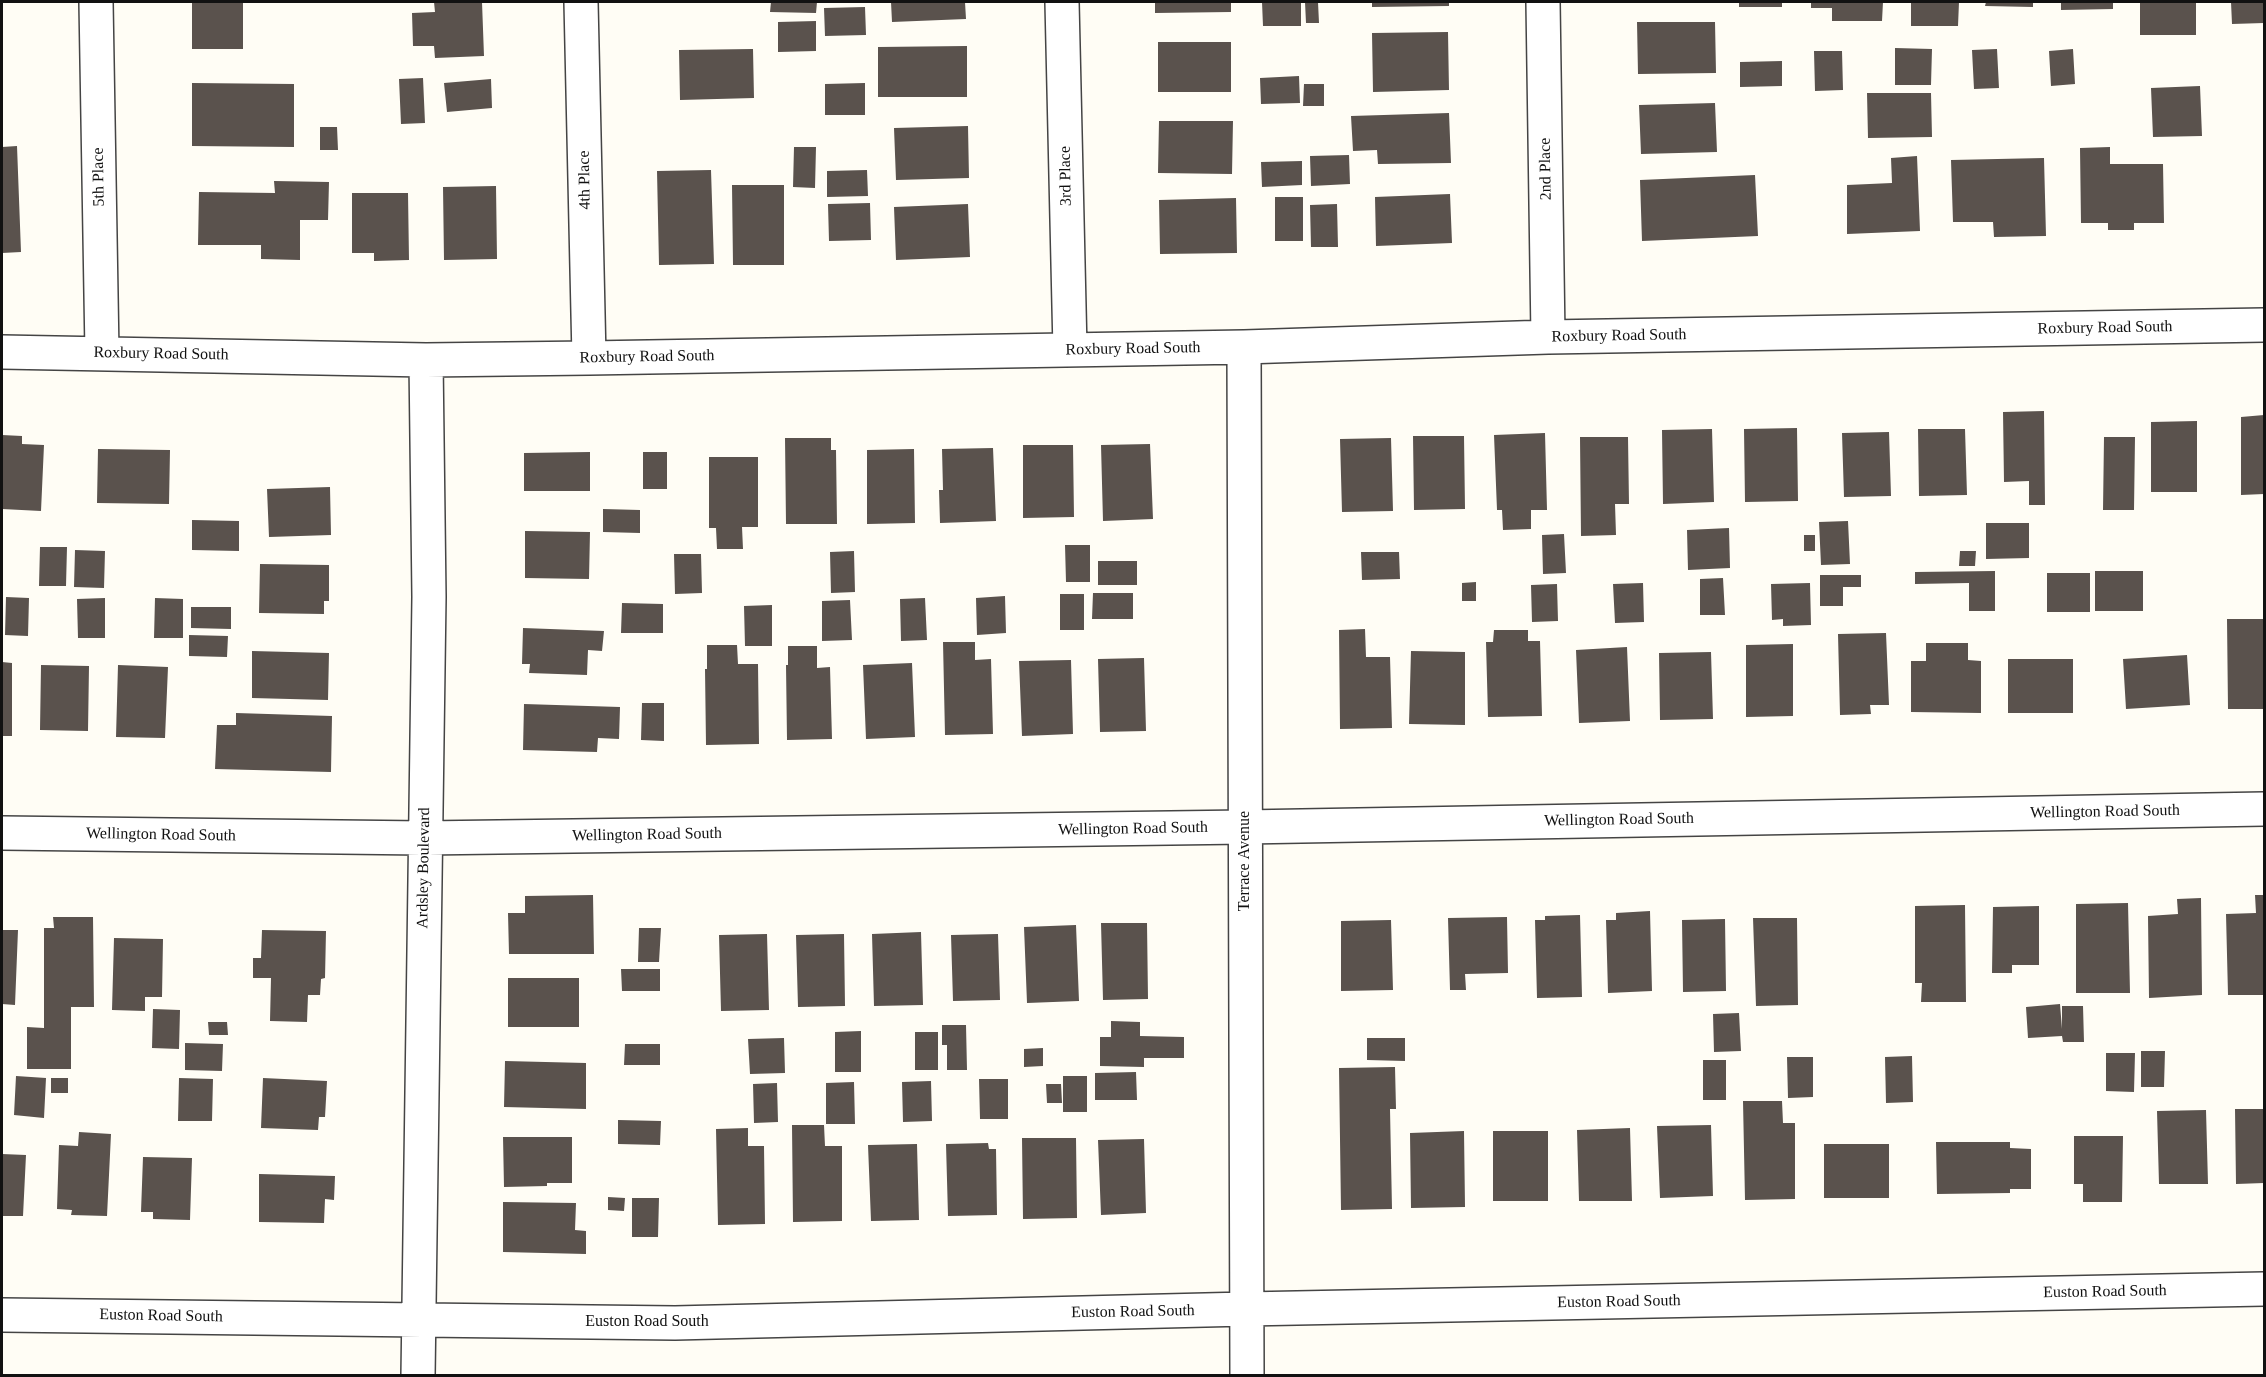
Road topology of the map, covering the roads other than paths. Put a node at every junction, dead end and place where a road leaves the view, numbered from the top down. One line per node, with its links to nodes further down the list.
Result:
1 (96, 2): 10 (street, 5th Place)
2 (580, 2): 11 (street, 4th Place)
3 (1062, 2): 8 (street, 3rd Place)
4 (1543, 2): 6 (street, 2nd Place)
5 (2265, 325): 6 (street, Roxbury Road South)
6 (1548, 337): 7 (street, Roxbury Road South)
7 (1244, 347): 8 (street, Roxbury Road South); 14 (street, Terrace Avenue)
8 (1070, 350): 11 (street, Roxbury Road South)
9 (2, 352): 10 (street, Roxbury Road South)
10 (102, 353): 12 (street, Roxbury Road South)
11 (589, 358): 12 (street, Roxbury Road South)
12 (426, 360): 16 (street, Ardsley Boulevard)
13 (2265, 809): 14 (street, Wellington Road South)
14 (1245, 827): 16 (street, Wellington Road South); 18 (street, Terrace Avenue)
15 (2, 833): 16 (street, Wellington Road South)
16 (424, 838): 20 (street, Ardsley Boulevard)
17 (2265, 1289): 18 (street, Euston Road South)
18 (1246, 1309): 20 (street, Euston Road South); 22 (street, Terrace Avenue)
19 (2, 1315): 20 (street, Euston Road South)
20 (419, 1319): 21 (street, Ardsley Boulevard)
21 (418, 1376)
22 (1247, 1376)

